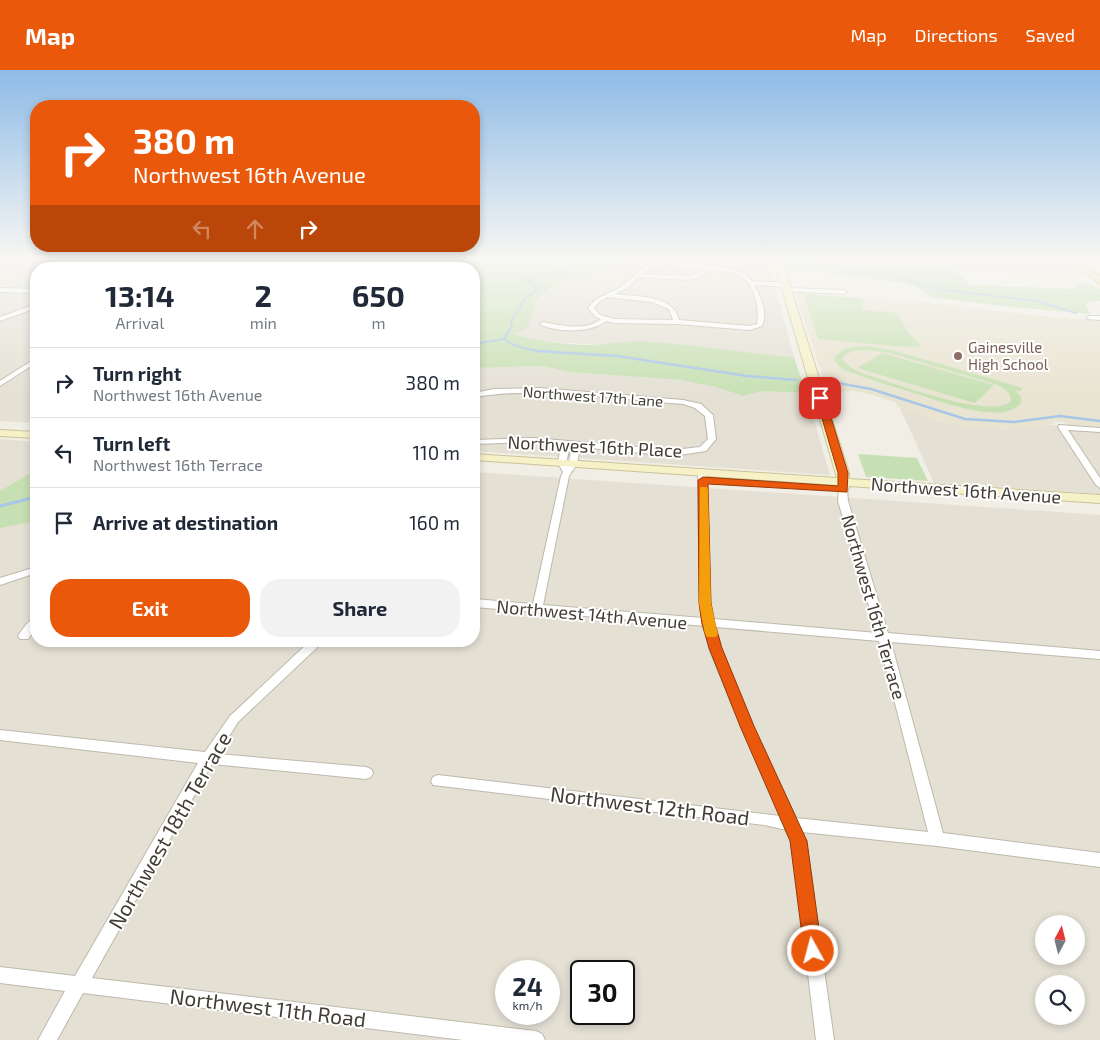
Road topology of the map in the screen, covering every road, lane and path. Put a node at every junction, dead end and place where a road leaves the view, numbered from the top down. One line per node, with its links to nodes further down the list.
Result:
1 (592, 306): 9 (street)
2 (667, 306): 10 (street)
3 (759, 306): 10 (street)
4 (792, 306): 29 (main road, Northwest 16th Terrace)
5 (30, 308): 8 (street)
6 (1089, 318): 7 (street)
7 (1100, 318)
8 (0, 319)
9 (604, 319): 10 (street); 11 (street)
10 (676, 322)
11 (543, 324)
12 (30, 364): 13 (street)
13 (0, 384)
14 (480, 394): 20 (street, Northwest 17th Lane)
15 (0, 426): 16 (main road)
16 (30, 428)
17 (1100, 430): 28 (street)
18 (0, 433): 19 (main road)
19 (30, 435)
20 (712, 439): 23 (street, Northwest 16th Place)
21 (480, 442): 22 (street, Northwest 16th Place)
22 (566, 442): 23 (street, Northwest 16th Place); 26 (street)
23 (577, 443): 26 (street)
24 (480, 458): 26 (main road, Northwest 16th Avenue)
25 (480, 465): 26 (main road, Northwest 16th Avenue)
26 (567, 466): 27 (main road, Northwest 16th Avenue); 36 (street)
27 (702, 476): 29 (main road, Northwest 16th Avenue); 37 (street)
28 (1100, 485)
29 (843, 486): 30 (main road, Northwest 16th Avenue); 40 (street, Northwest 16th Terrace)
30 (1010, 497): 31 (main road, Northwest 16th Avenue); 32 (main road, Northwest 16th Avenue)
31 (1100, 499)
32 (1100, 507)
33 (30, 572): 34 (street)
34 (0, 582)
35 (480, 604): 36 (street, Northwest 14th Avenue)
36 (537, 609): 37 (street, Northwest 14th Avenue)
37 (709, 624): 40 (street, Northwest 14th Avenue); 47 (street)
38 (30, 629): 39 (street)
39 (24, 636)
40 (884, 636): 42 (street, Northwest 14th Avenue); 48 (street, Northwest 16th Terrace)
41 (311, 647): 44 (street, Northwest 18th Terrace)
42 (1100, 655)
43 (0, 735): 44 (street)
44 (208, 758): 45 (street); 51 (street, Northwest 18th Terrace)
45 (366, 773)
46 (438, 781): 47 (street, Northwest 12th Road)
47 (790, 824): 48 (street, Northwest 12th Road); 54 (street)
48 (937, 838): 49 (street, Northwest 12th Road)
49 (1100, 860)
50 (0, 975): 51 (street, Northwest 11th Road)
51 (79, 985): 52 (street, Northwest 18th Terrace); 53 (street, Northwest 11th Road)
52 (47, 1040)
53 (536, 1040)
54 (825, 1040)

